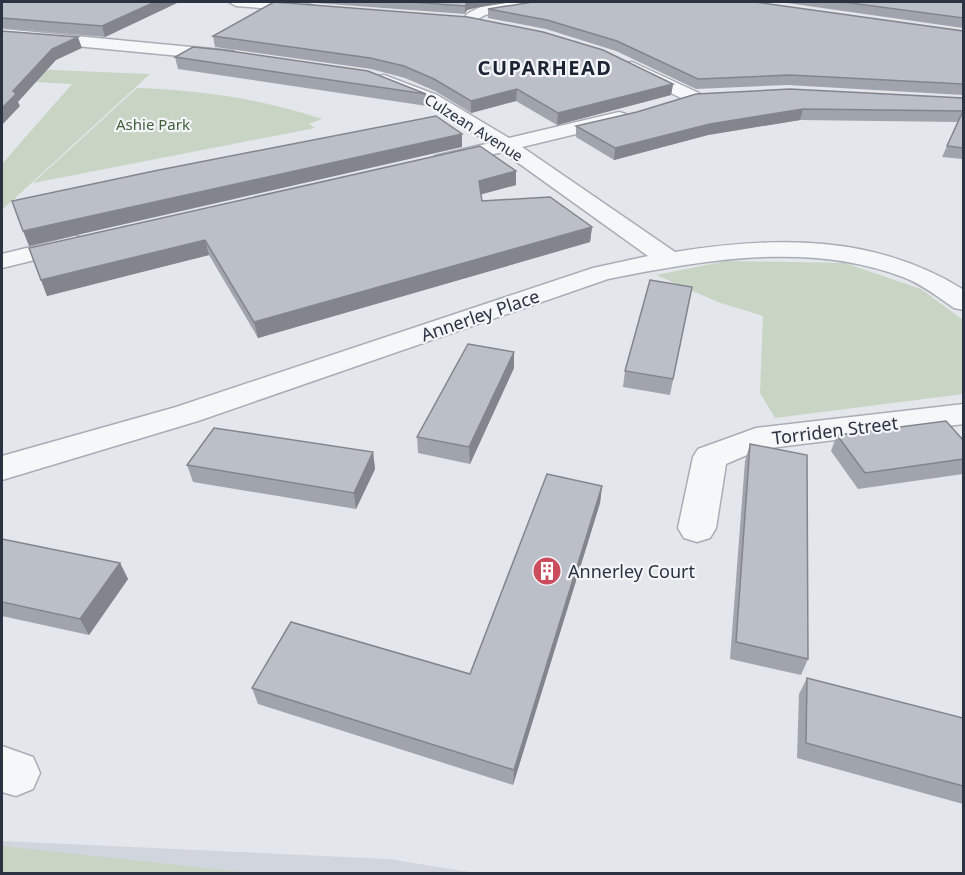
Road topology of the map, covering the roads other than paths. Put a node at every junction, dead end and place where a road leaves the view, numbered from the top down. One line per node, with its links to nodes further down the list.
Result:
1 (236, 2): 3 (street)
2 (543, 2): 4 (street)
3 (325, 10)
4 (495, 25)
5 (2, 34): 6 (street)
6 (247, 57)
7 (619, 61): 10 (street)
8 (366, 75): 13 (street, Culzean Avenue)
9 (716, 95): 10 (street)
10 (693, 97): 11 (street)
11 (660, 106)
12 (639, 113): 13 (street)
13 (507, 145): 14 (street); 16 (street, Culzean Avenue)
14 (427, 164)
15 (98, 238): 17 (street)
16 (669, 260): 18 (street, Annerley Place); 20 (street, Annerley Place)
17 (2, 261)
18 (963, 302)
19 (963, 414): 21 (street, Torriden Street)
20 (2, 468)
21 (697, 528)

